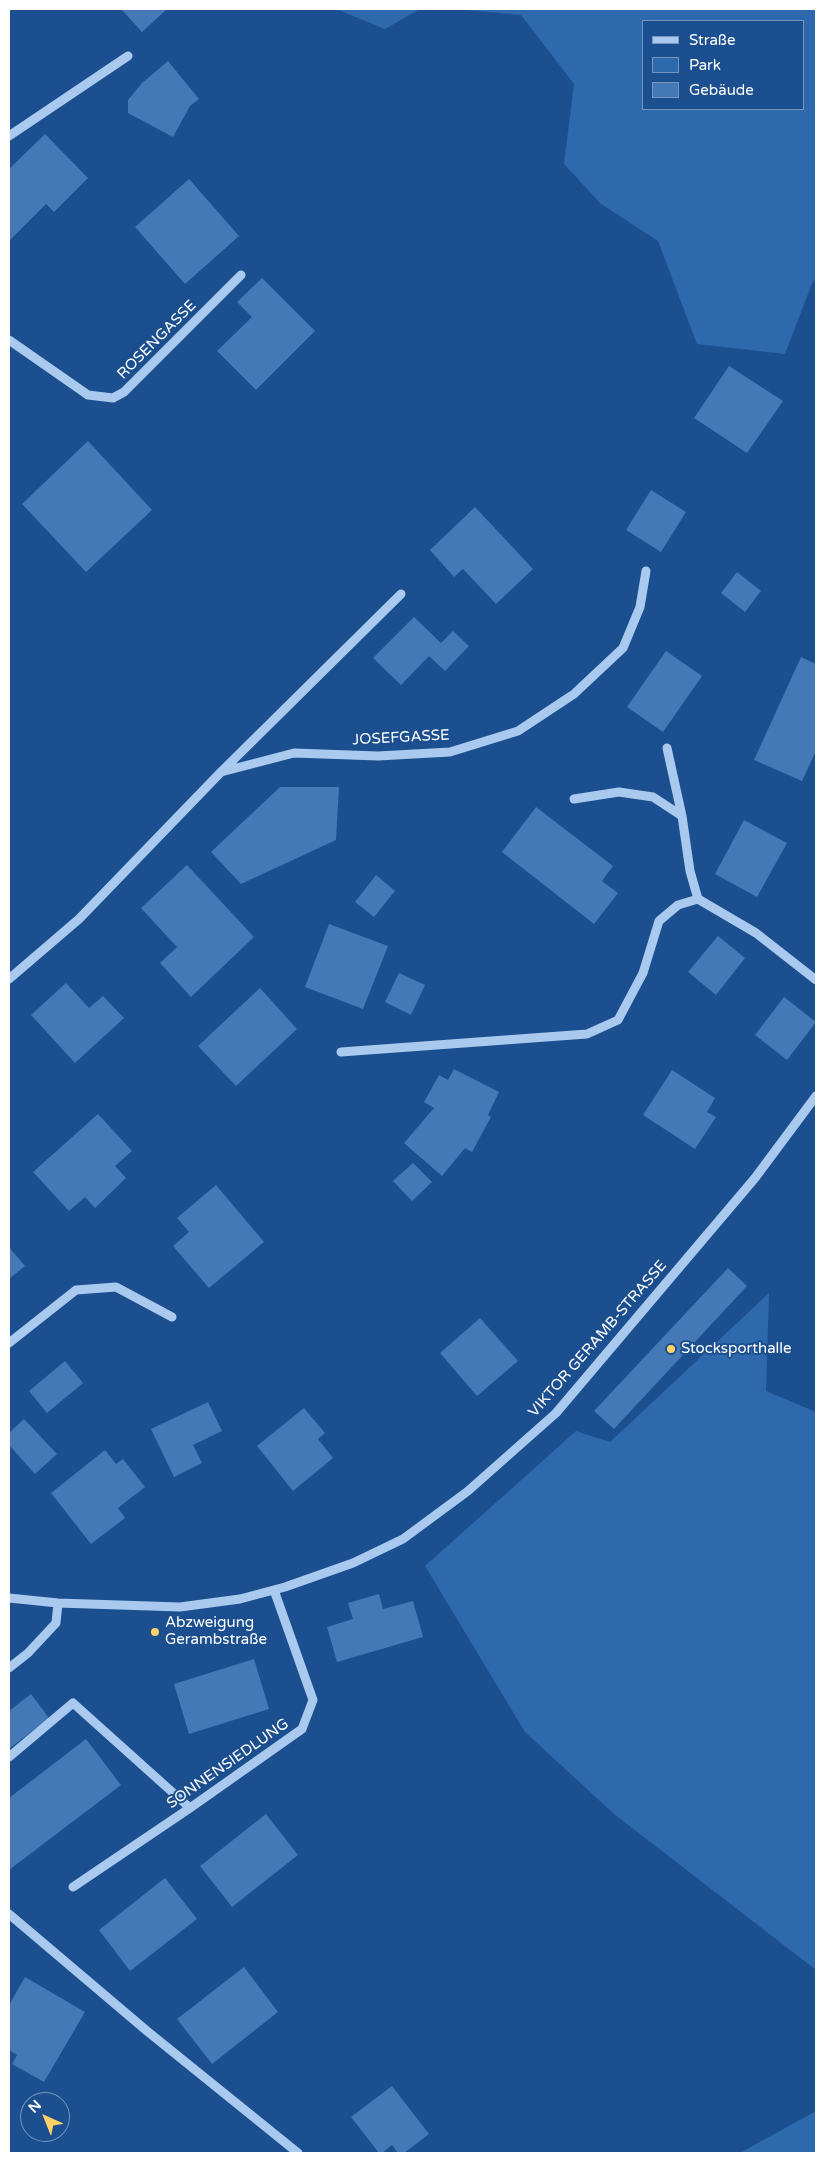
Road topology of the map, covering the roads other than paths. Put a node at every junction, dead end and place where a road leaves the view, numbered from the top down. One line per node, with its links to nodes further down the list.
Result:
1 (128, 56): 2 (street)
2 (9, 136)
3 (241, 275): 4 (street, ROSENGASSE)
4 (9, 340)
5 (646, 571): 8 (street, JOSEFGASSE)
6 (401, 594): 8 (street)
7 (667, 748): 10 (street)
8 (221, 772): 12 (street)
9 (574, 799): 10 (street)
10 (682, 816): 11 (street)
11 (698, 900): 13 (street); 14 (street)
12 (9, 979)
13 (816, 980)
14 (341, 1052)
15 (816, 1096): 18 (street, VIKTOR GERAMB-STRASSE)
16 (172, 1317): 17 (street)
17 (9, 1343)
18 (274, 1590): 20 (street, VIKTOR GERAMB-STRASSE); 23 (street, SONNENSIEDLUNG)
19 (9, 1598): 20 (street, VIKTOR GERAMB-STRASSE)
20 (58, 1603): 21 (street)
21 (9, 1668)
22 (9, 1757): 23 (street)
23 (190, 1808): 24 (street, SONNENSIEDLUNG)
24 (72, 1887)
25 (9, 1914): 26 (street)
26 (298, 2153)

